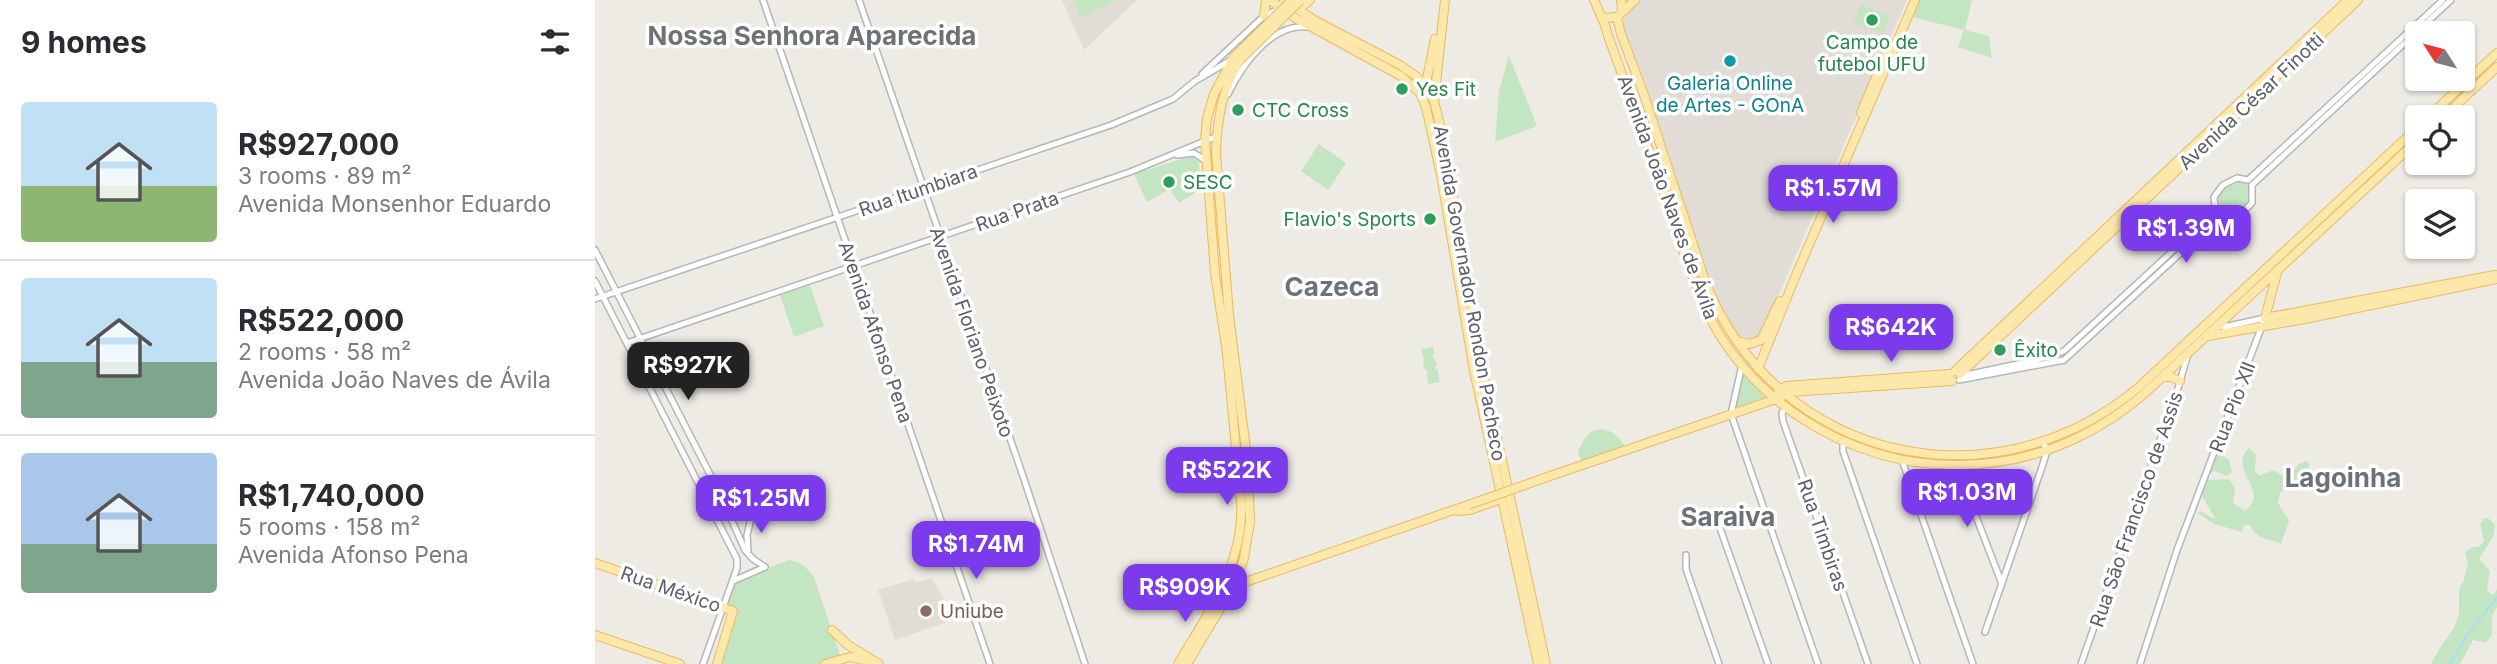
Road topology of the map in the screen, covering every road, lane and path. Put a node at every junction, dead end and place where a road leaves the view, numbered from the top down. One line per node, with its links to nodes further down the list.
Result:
1 (763, 0): 44 (street, Avenida Afonso Pena)
2 (859, 0): 38 (street, Avenida Floriano Peixoto)
3 (1444, 0): 26 (main road); 27 (main road)
4 (1594, 0): 18 (main road, Avenida João Naves de Ávila)
5 (1621, 0): 17 (main road, Avenida João Naves de Ávila)
6 (1635, 0): 17 (main road)
7 (1910, 0): 55 (main road)
8 (1916, 0): 55 (main road)
9 (2349, 0): 67 (main road, Avenida César Finotti)
10 (2358, 0): 67 (main road, Avenida César Finotti)
11 (2443, 0): 37 (street)
12 (2451, 0): 37 (street)
13 (1270, 1): 15 (main road, Avenida Governador Rondon Pacheco); 16 (main road); 19 (main road)
14 (1306, 1): 16 (main road); 20 (main road); 23 (main road, bridge)
15 (1283, 4): 16 (main road, Avenida Governador Rondon Pacheco); 19 (street); 20 (main road, Avenida Governador Rondon Pacheco)
16 (1295, 6): 20 (main road, Avenida Governador Rondon Pacheco); 23 (main road, bridge)
17 (1620, 14): 18 (main road); 43 (main road, Avenida João Naves de Ávila)
18 (1602, 18): 42 (main road, Avenida João Naves de Ávila)
19 (1260, 20): 21 (street); 25 (street)
20 (1312, 23): 21 (street); 26 (main road, Avenida Governador Rondon Pacheco)
21 (1267, 42): 30 (street)
22 (2497, 53): 28 (main road)
23 (1235, 59): 25 (street, Rua Itumbiara); 30 (main road); 33 (main road)
24 (2497, 67): 29 (main road)
25 (1195, 81): 38 (street, Rua Itumbiara)
26 (1422, 89): 27 (main road, Avenida Governador Rondon Pacheco); 78 (main road, Avenida Governador Rondon Pacheco)
27 (1434, 101): 106 (main road, Avenida Governador Rondon Pacheco)
28 (2441, 105)
29 (2456, 105)
30 (1221, 109): 31 (main road)
31 (1217, 136): 33 (street, Rua Prata); 39 (main road)
32 (2405, 139): 48 (main road, Avenida João Naves de Ávila)
33 (1205, 140): 35 (street, Rua Prata); 36 (main road)
34 (2405, 152): 49 (main road, Avenida João Naves de Ávila)
35 (1167, 157): 36 (street, Rua Prata); 45 (street, Rua Prata)
36 (1206, 161): 40 (main road)
37 (2250, 183): 41 (street); 41 (street)
38 (923, 188): 44 (street, Rua Itumbiara); 45 (street, Avenida Floriano Peixoto)
39 (1219, 199): 40 (main road); 87 (main road)
40 (1209, 200): 103 (main road)
41 (2219, 212): 67 (street); 67 (street)
42 (1671, 213): 43 (main road); 65 (main road, Avenida João Naves de Ávila)
43 (1682, 213): 61 (main road, Avenida João Naves de Ávila)
44 (837, 218): 47 (street, Avenida Afonso Pena); 53 (street, Rua Itumbiara)
45 (939, 237): 47 (street, Rua Prata); 102 (street, Avenida Floriano Peixoto)
46 (595, 250): 53 (street)
47 (853, 266): 60 (street, Rua Prata); 101 (street, Avenida Afonso Pena)
48 (2268, 266): 49 (main road); 63 (main road, Avenida João Naves de Ávila)
49 (2277, 273): 57 (main road, Rua Pio Xll); 58 (main road, Avenida João Naves de Ávila)
50 (2497, 274): 57 (main road)
51 (2497, 279): 57 (main road)
52 (595, 281): 54 (street)
53 (617, 292): 54 (street, Rua Itumbiara); 60 (street)
54 (603, 296): 56 (street, Rua Itumbiara); 62 (street)
55 (1784, 296): 61 (main road); 66 (main road)
56 (595, 299)
57 (2264, 322): 58 (street); 59 (main road); 114 (street, Rua Pio Xll)
58 (2219, 325): 59 (main road, Avenida João Naves de Ávila)
59 (2208, 335): 64 (main road, Avenida João Naves de Ávila)
60 (640, 338): 62 (street, Rua Prata); 82 (street)
61 (1736, 340): 66 (main road, Avenida João Naves de Ávila)
62 (627, 343): 85 (street)
63 (2181, 347): 64 (street); 75 (main road, Avenida João Naves de Ávila)
64 (2188, 353): 68 (main road, Avenida João Naves de Ávila); 69 (street, Rua São Francisco de Assis)
65 (1742, 365): 71 (main road, Avenida João Naves de Ávila); 73 (street)
66 (1758, 369): 70 (main road, Avenida João Naves de Ávila)
67 (1956, 376): 70 (main road)
68 (2162, 377): 69 (main road); 75 (main road, Avenida João Naves de Ávila)
69 (2180, 381): 113 (street, Rua São Francisco de Assis)
70 (1783, 392): 71 (main road); 75 (main road, Avenida João Naves de Ávila)
71 (1775, 398): 72 (main road, Avenida João Naves de Ávila); 73 (main road)
72 (1786, 407): 74 (main road, Avenida João Naves de Ávila); 110 (street, Rua Timbiras)
73 (1731, 414): 79 (main road, bridge); 109 (street)
74 (1843, 440): 76 (main road, Avenida João Naves de Ávila); 111 (street)
75 (2045, 446): 77 (main road, Avenida João Naves de Ávila); 86 (street)
76 (1902, 460): 77 (main road, Avenida João Naves de Ávila); 112 (street)
77 (1959, 466): 86 (street)
78 (1501, 499): 79 (main road); 105 (main road, Avenida Governador Rondon Pacheco)
79 (1451, 510): 87 (main road)
80 (1715, 513): 108 (street)
81 (752, 514): 82 (street)
82 (748, 554): 85 (street)
83 (1686, 555): 107 (street)
84 (595, 563): 88 (main road, Rua México)
85 (733, 581): 88 (street)
86 (2002, 584): 90 (street)
87 (1234, 586): 104 (main road)
88 (724, 607): 92 (street); 93 (main road, Rua México)
89 (832, 630): 100 (main road)
90 (1985, 632)
91 (595, 635): 96 (main road)
92 (710, 645): 93 (main road); 97 (street)
93 (722, 649): 98 (main road, Rua México)
94 (854, 661): 95 (main road); 100 (main road)
95 (838, 662): 99 (main road)
96 (680, 664)
97 (703, 664)
98 (717, 664)
99 (825, 664)
100 (878, 664)
101 (990, 664)
102 (1085, 664)
103 (1178, 664)
104 (1187, 664)
105 (1538, 664)
106 (1546, 664)
107 (1719, 664)
108 (1768, 664)
109 (1818, 664)
110 (1868, 664)
111 (1917, 664)
112 (1973, 664)
113 (2081, 664)
114 (2140, 664)

